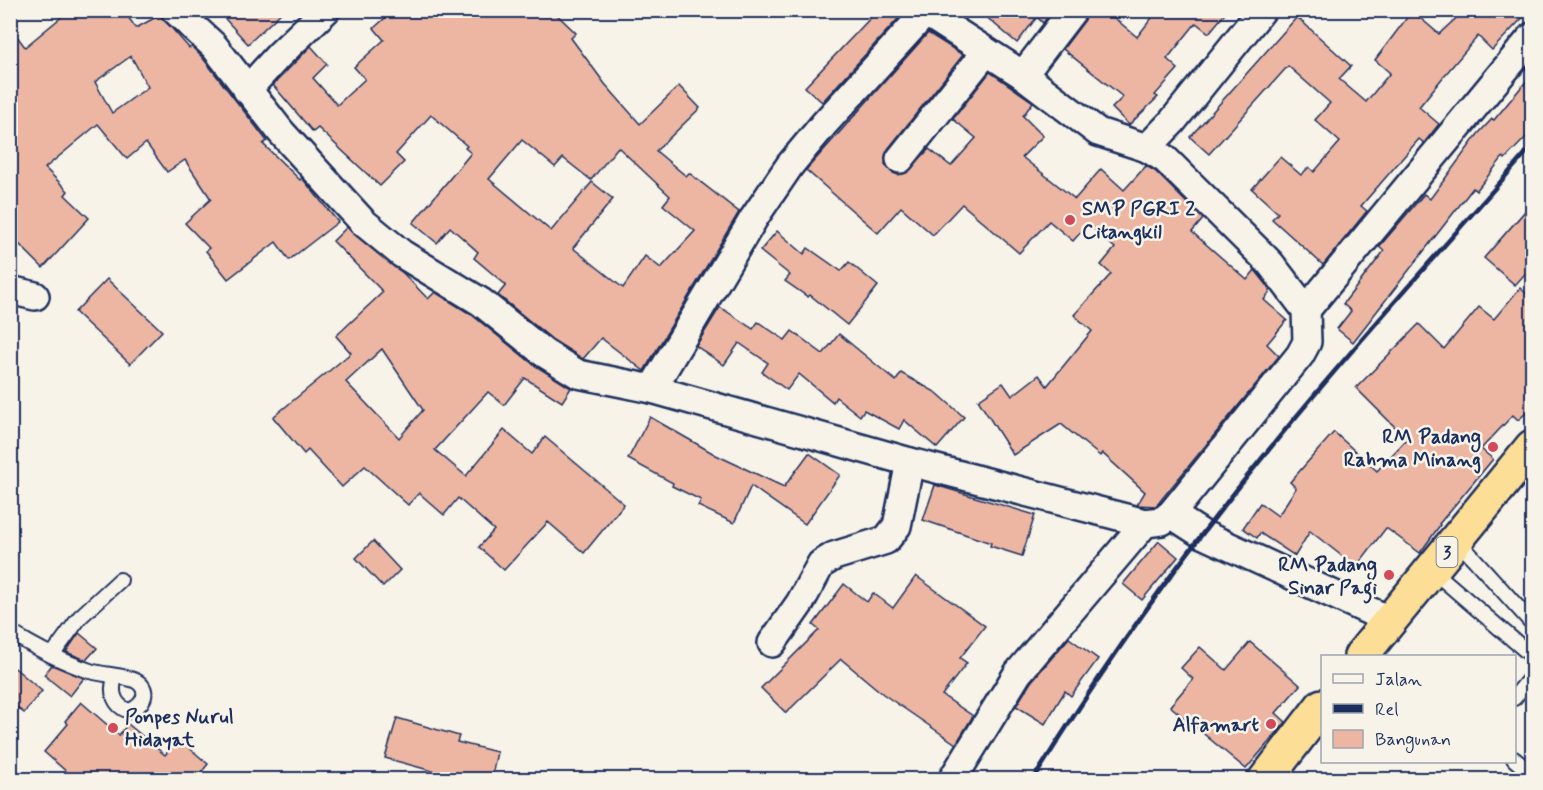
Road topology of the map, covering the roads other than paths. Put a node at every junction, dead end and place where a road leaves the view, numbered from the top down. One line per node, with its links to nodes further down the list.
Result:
1 (175, 10): 9 (street)
2 (326, 10): 9 (street)
3 (1073, 10): 8 (street)
4 (1262, 10): 10 (street)
5 (923, 12): 7 (street); 13 (street)
6 (1533, 38): 12 (street)
7 (986, 52): 8 (street); 11 (street)
8 (1023, 75): 10 (street)
9 (247, 90): 13 (street)
10 (1147, 148): 12 (street)
11 (900, 159)
12 (1306, 310): 16 (street)
13 (652, 389): 15 (street)
14 (1533, 447): 18 (highway, 3)
15 (910, 462): 17 (street); 24 (street)
16 (1171, 514): 17 (street); 21 (street)
17 (1145, 523): 34 (street)
18 (1457, 540): 19 (highway, 3); 22 (lane)
19 (1432, 570): 21 (highway, 3); 27 (lane)
20 (120, 580): 25 (lane)
21 (1389, 620): 26 (highway, 3)
22 (1533, 623)
23 (10, 632): 25 (lane)
24 (772, 644)
25 (53, 654): 29 (lane)
26 (1368, 654)
27 (1533, 656)
28 (1533, 676): 30 (lane)
29 (115, 678)
30 (1516, 697)
31 (1321, 709): 35 (highway)
32 (1516, 760): 33 (lane)
33 (1533, 774)
34 (952, 780)
35 (1265, 780)

